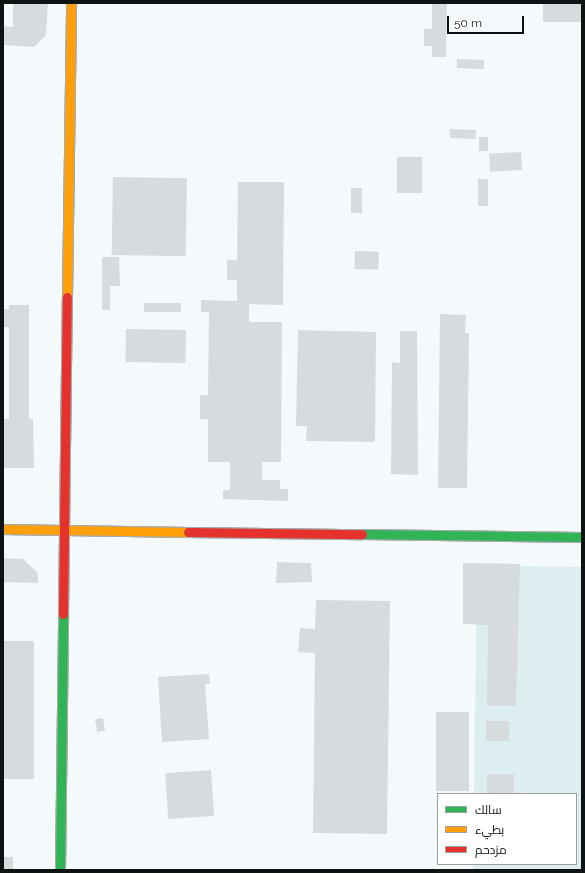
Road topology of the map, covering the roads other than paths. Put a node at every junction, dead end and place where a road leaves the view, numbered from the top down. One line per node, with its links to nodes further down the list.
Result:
1 (71, 3): 3 (street)
2 (3, 529): 3 (street)
3 (64, 529): 4 (street); 5 (street)
4 (582, 537)
5 (60, 870)

